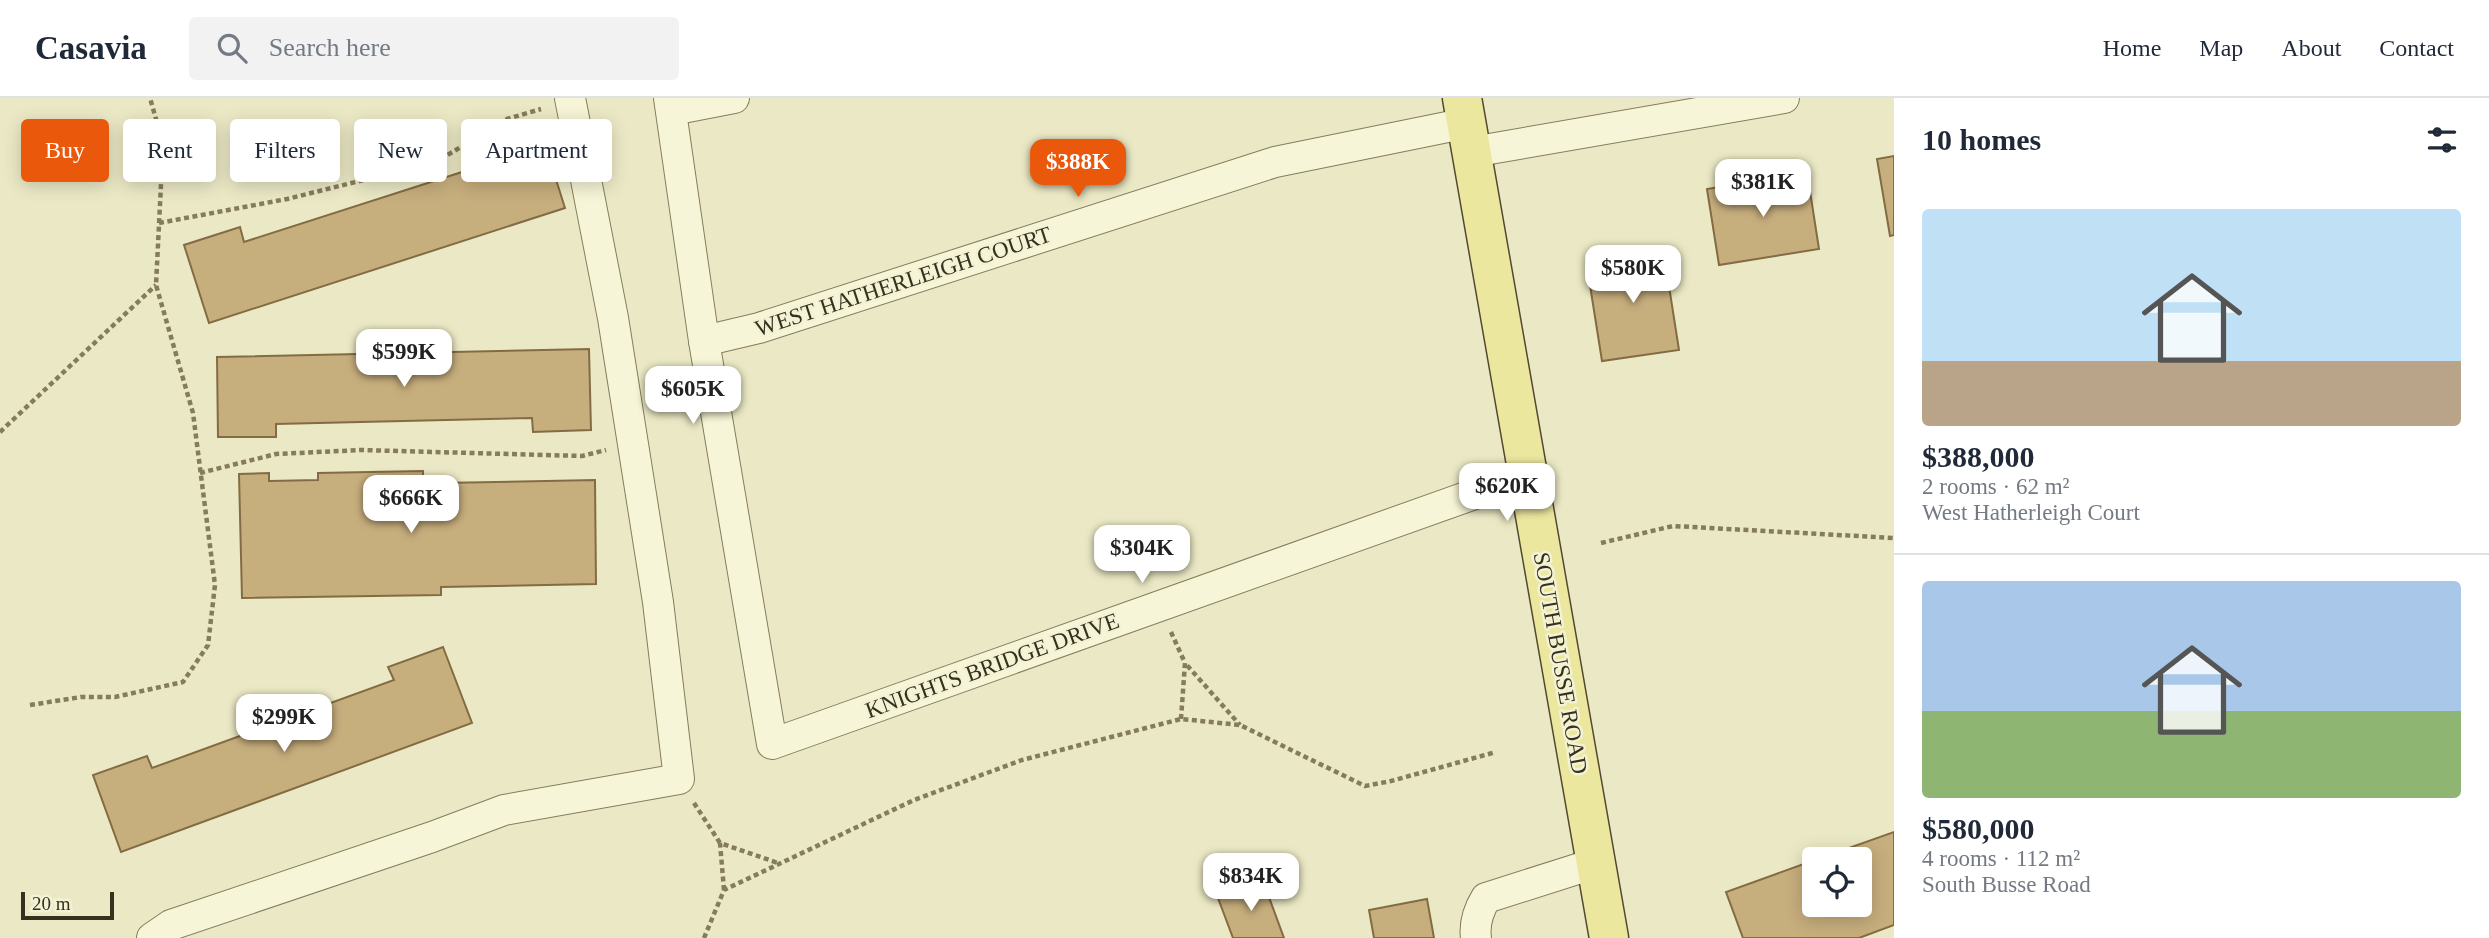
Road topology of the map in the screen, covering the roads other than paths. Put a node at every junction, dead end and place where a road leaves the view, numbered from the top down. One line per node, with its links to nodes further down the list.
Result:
1 (734, 98): 4 (street)
2 (1784, 98): 5 (street, WEST HATHERLEIGH COURT)
3 (570, 100): 9 (street)
4 (671, 104): 6 (street)
5 (1467, 124): 6 (street, WEST HATHERLEIGH COURT); 7 (main road, SOUTH BUSSE ROAD)
6 (704, 341): 7 (street, KNIGHTS BRIDGE DRIVE)
7 (1528, 475): 8 (main road, SOUTH BUSSE ROAD)
8 (1596, 863): 10 (street); 11 (main road, SOUTH BUSSE ROAD)
9 (152, 938)
10 (1476, 938)
11 (1609, 938)

